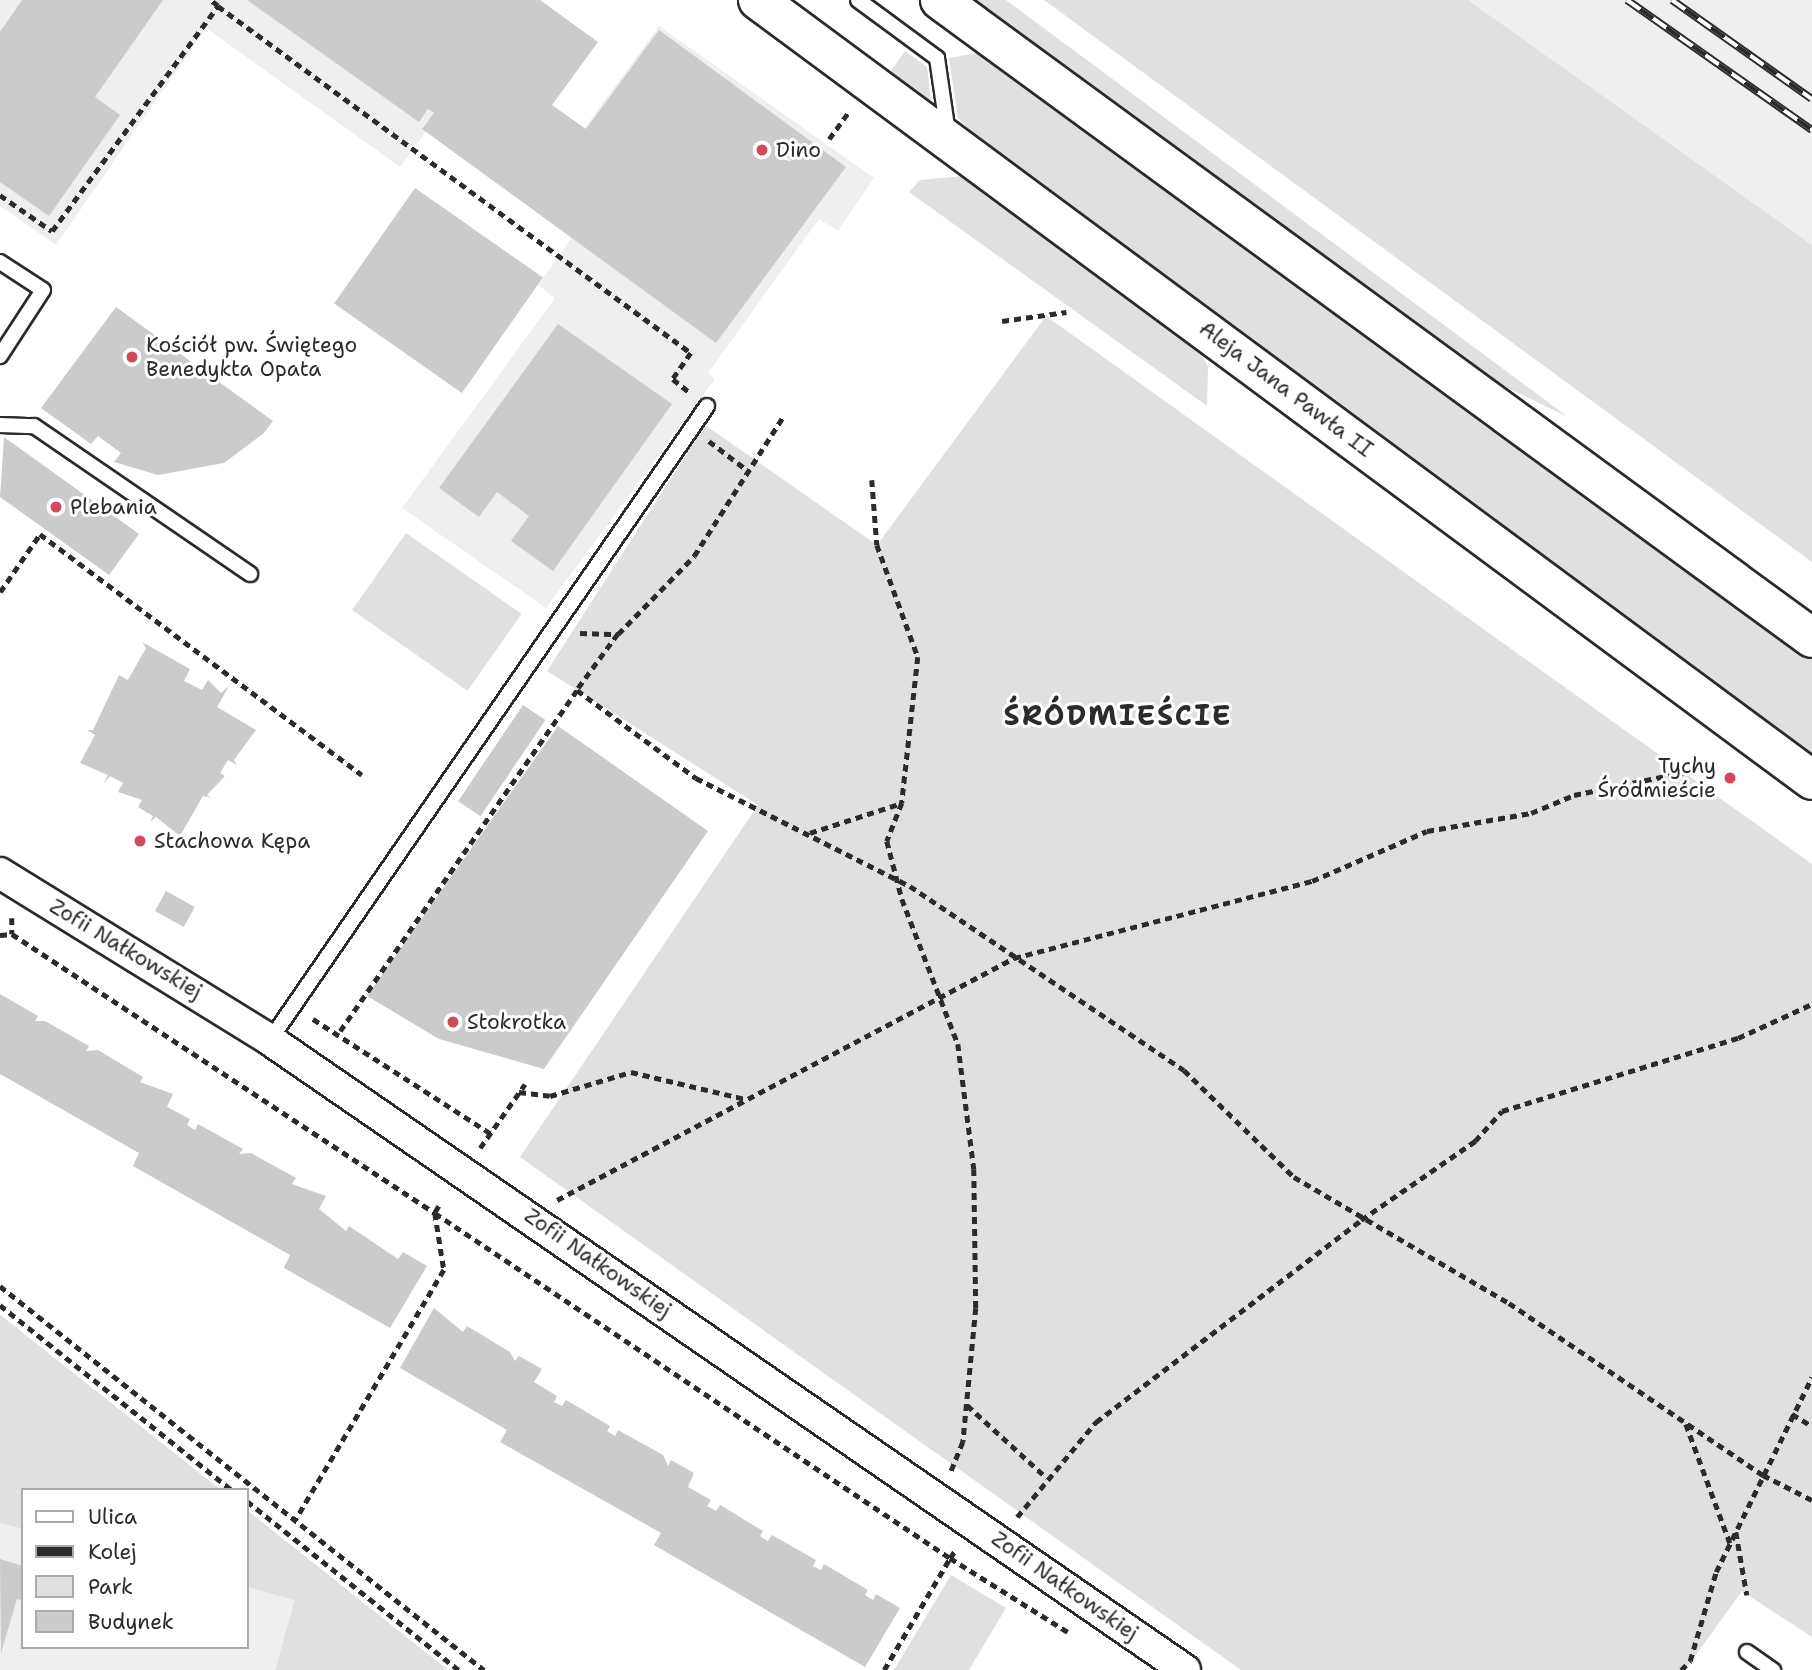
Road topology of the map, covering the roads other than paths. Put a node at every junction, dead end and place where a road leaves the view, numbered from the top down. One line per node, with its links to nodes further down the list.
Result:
1 (758, 0): 4 (street, Aleja Jana Pawła II)
2 (858, 0): 4 (lane)
3 (940, 0): 10 (street)
4 (949, 138): 11 (street, Aleja Jana Pawła II)
5 (0, 262): 6 (lane)
6 (0, 356)
7 (707, 406): 13 (lane)
8 (0, 425): 9 (lane)
9 (250, 574)
10 (1812, 638)
11 (1812, 780)
12 (0, 873): 13 (street, Zofii Nałkowskiej)
13 (270, 1040): 15 (street, Zofii Nałkowskiej)
14 (1747, 1652): 16 (lane)
15 (1185, 1670)
16 (1773, 1670)

